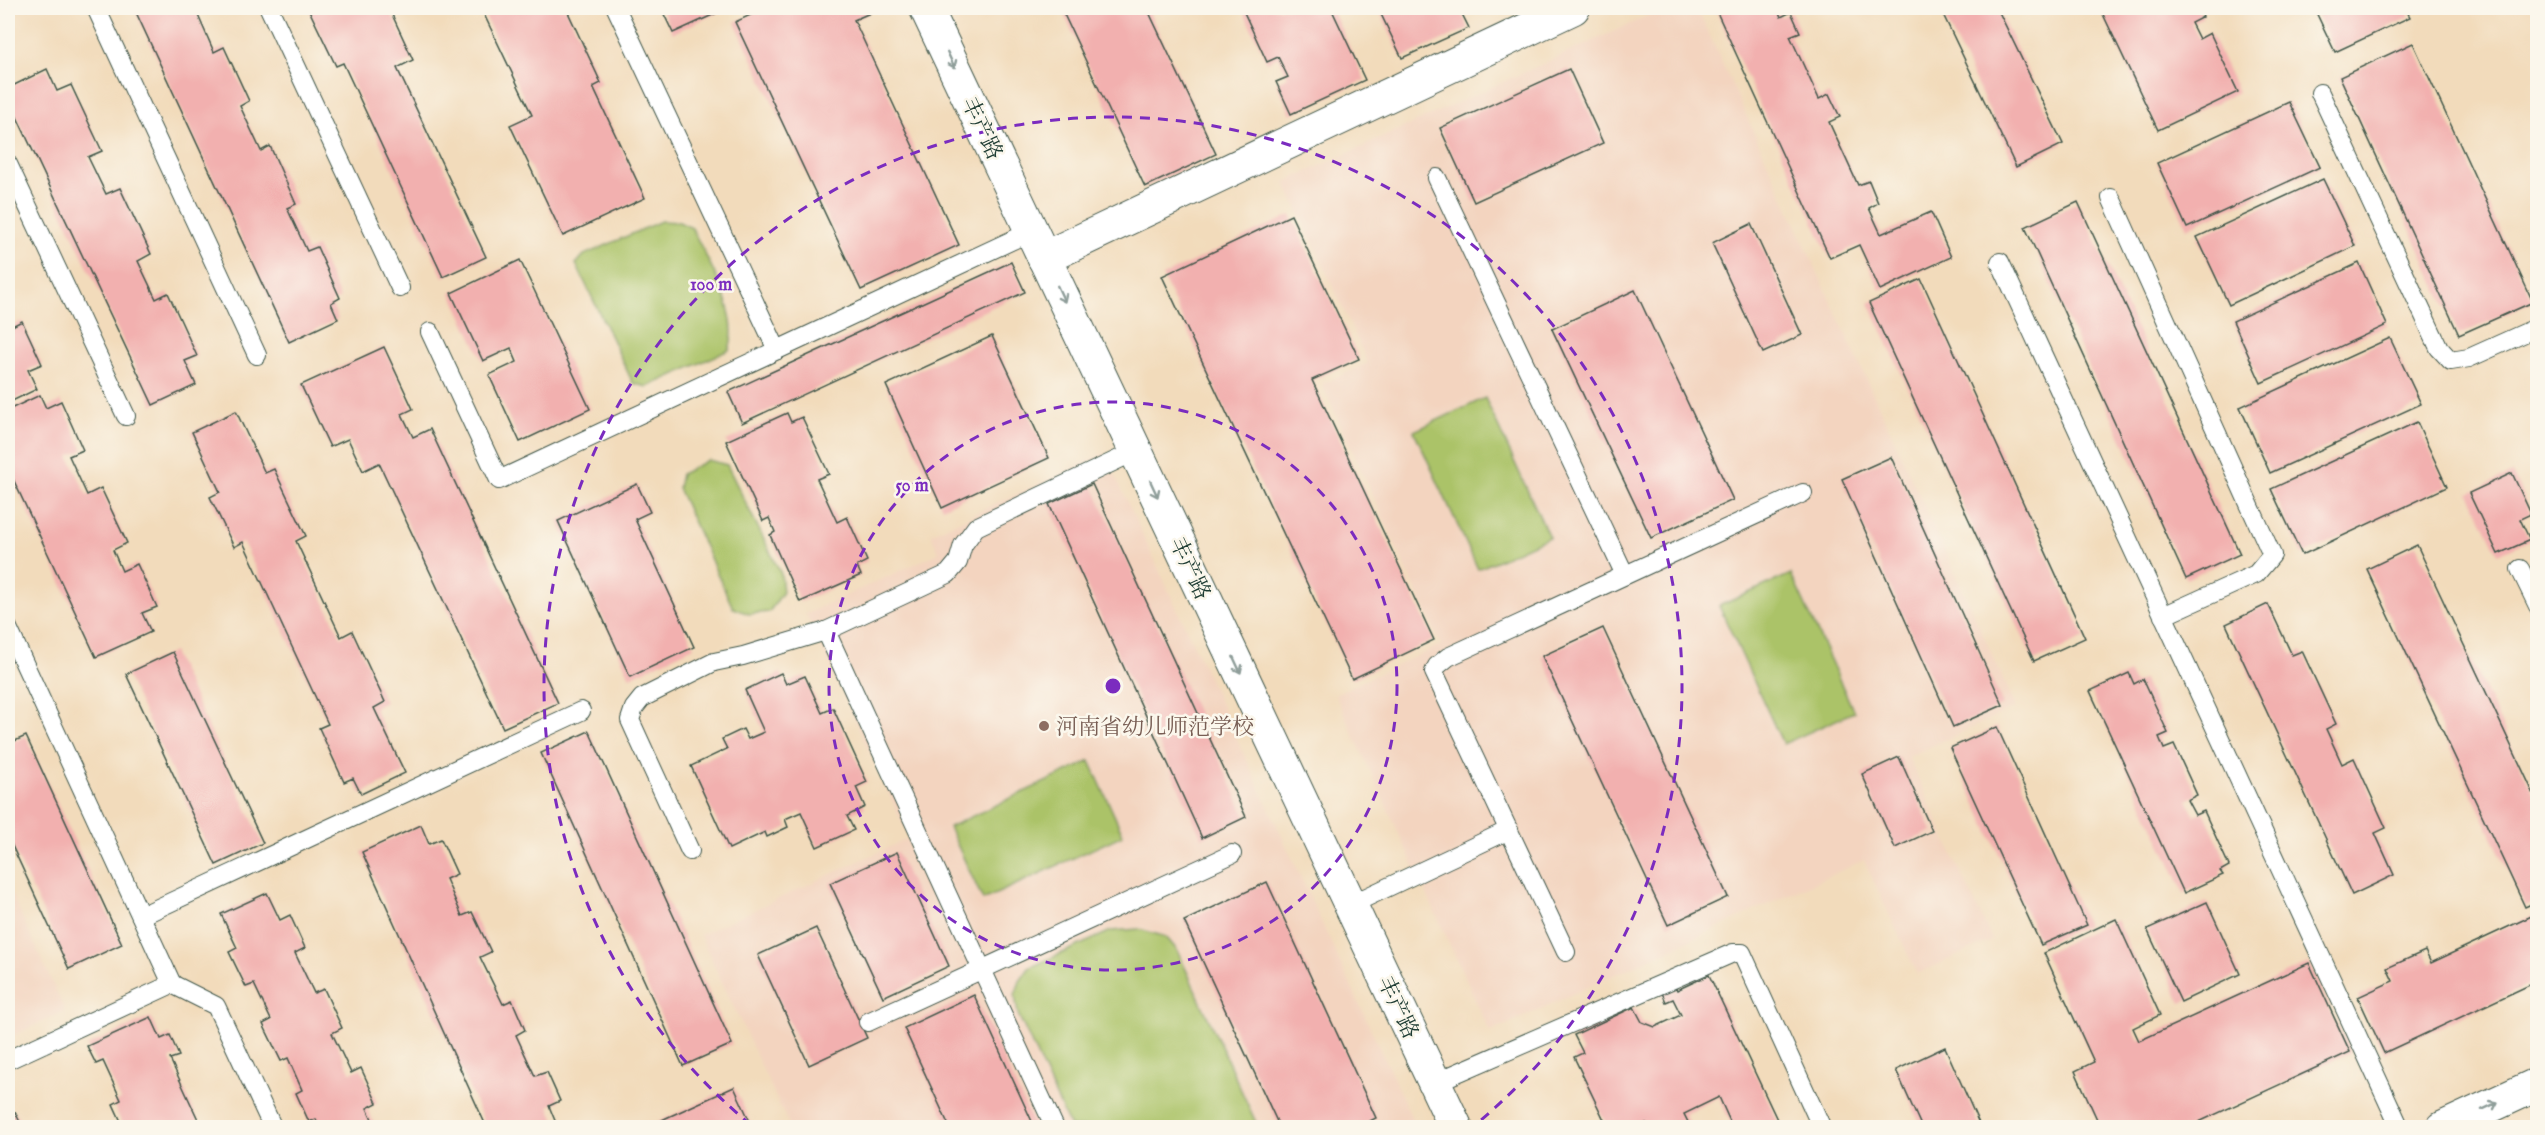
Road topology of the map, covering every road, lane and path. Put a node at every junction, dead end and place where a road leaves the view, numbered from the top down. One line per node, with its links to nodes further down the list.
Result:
1 (96, 8): 16 (lane)
2 (269, 8): 12 (lane)
3 (616, 8): 15 (lane)
4 (926, 8): 10 (street, 丰产路, one-way to 10)
5 (1573, 8): 10 (street)
6 (2320, 93): 13 (lane)
7 (8, 164): 17 (lane)
8 (1437, 178): 21 (lane)
9 (2111, 198): 23 (lane)
10 (1038, 244): 15 (lane); 18 (street, 丰产路, one-way to 18)
11 (2000, 262): 23 (lane)
12 (400, 288)
13 (2538, 327)
14 (430, 333): 15 (lane)
15 (777, 350)
16 (257, 356)
17 (126, 416)
18 (1136, 451): 25 (lane); 30 (street, 丰产路, one-way to 30)
19 (1803, 493): 21 (lane)
20 (2520, 569): 22 (lane)
21 (1625, 575): 27 (lane)
22 (2538, 606)
23 (2163, 616): 43 (lane)
24 (8, 628): 31 (lane)
25 (826, 631): 28 (lane); 33 (lane)
26 (581, 711): 31 (lane)
27 (1509, 830): 30 (lane); 32 (lane)
28 (690, 851)
29 (1232, 854): 33 (lane)
30 (1350, 905): 37 (street, 丰产路)
31 (141, 916): 34 (lane)
32 (1566, 952)
33 (981, 969): 35 (lane); 40 (lane)
34 (172, 984): 36 (lane); 39 (lane)
35 (868, 1022)
36 (8, 1060)
37 (1434, 1083): 41 (street, 丰产路); 42 (lane)
38 (2538, 1084): 44 (street, one-way to 38)
39 (273, 1128)
40 (1055, 1128)
41 (1456, 1128)
42 (1821, 1128)
43 (2400, 1128)
44 (2443, 1128)

